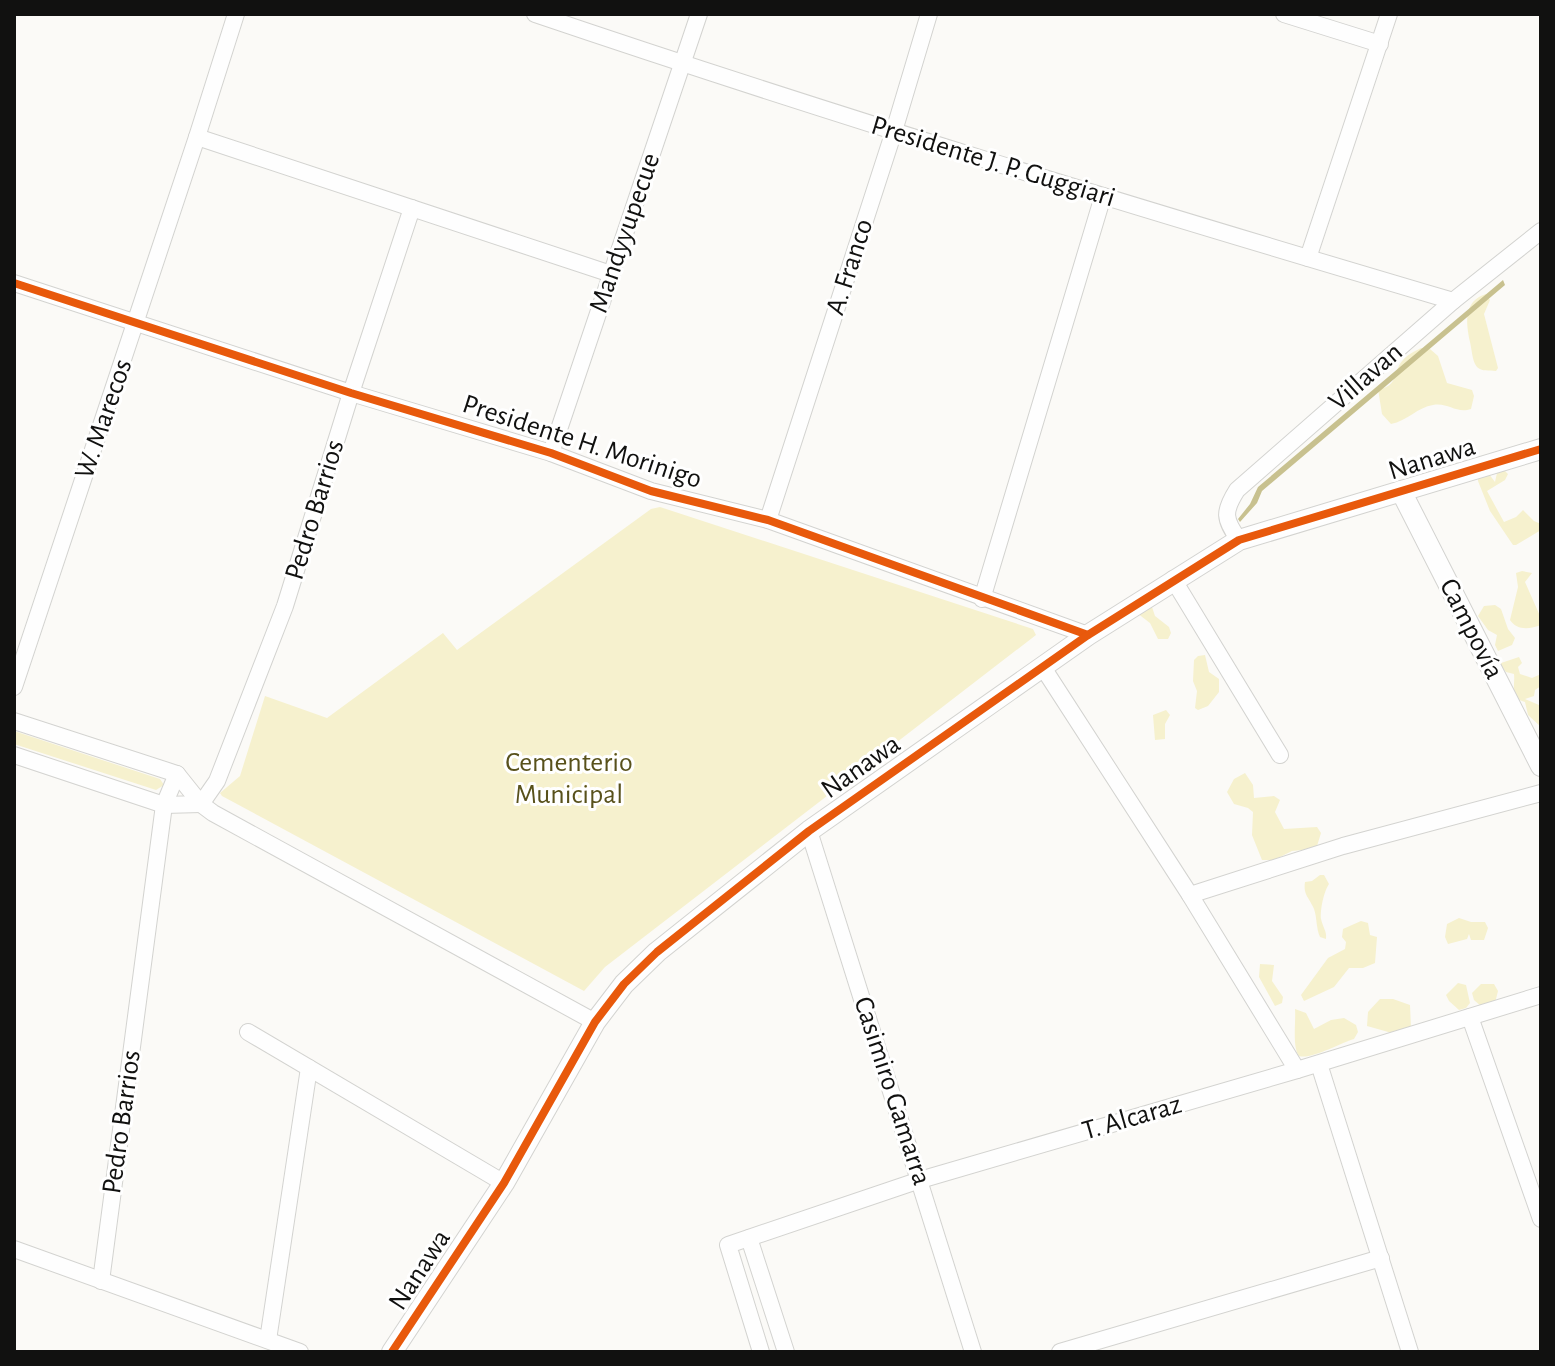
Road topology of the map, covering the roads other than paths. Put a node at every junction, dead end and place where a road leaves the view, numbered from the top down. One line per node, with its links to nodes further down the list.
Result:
1 (236, 14): 10 (street, W. Marecos)
2 (535, 14): 8 (street, Presidente J. P. Guggiari)
3 (699, 14): 8 (street, Mandyyupecue)
4 (929, 14): 9 (street, A. Franco)
5 (1284, 14): 7 (street)
6 (1389, 14): 7 (street)
7 (1380, 44): 14 (street)
8 (683, 64): 9 (street, Presidente J. P. Guggiari); 15 (street, Mandyyupecue)
9 (894, 131): 11 (street, Presidente J. P. Guggiari); 23 (street, A. Franco)
10 (197, 137): 12 (street); 18 (street, W. Marecos)
11 (1103, 196): 14 (street, Presidente J. P. Guggiari); 26 (street)
12 (412, 208): 15 (street); 19 (street, Pedro Barrios)
13 (1541, 231): 17 (street, Villavan)
14 (1308, 258): 17 (street, Presidente J. P. Guggiari)
15 (611, 274): 21 (street, Mandyyupecue)
16 (14, 283): 18 (street, Presidente H. Morinigo)
17 (1453, 301): 24 (street, Villavan)
18 (136, 323): 19 (street, Presidente H. Morinigo); 29 (street, W. Marecos)
19 (351, 393): 21 (street, Presidente H. Morinigo); 36 (street, Pedro Barrios)
20 (1541, 449): 22 (street, Nanawa)
21 (551, 453): 23 (street, Presidente H. Morinigo)
22 (1401, 491): 24 (street, Nanawa); 33 (street, Campovía)
23 (768, 520): 26 (street, Presidente H. Morinigo)
24 (1239, 540): 25 (street, Nanawa)
25 (1173, 579): 27 (street, Nanawa); 32 (street)
26 (982, 599): 27 (street, Presidente H. Morinigo)
27 (1088, 635): 28 (street, Nanawa)
28 (1042, 666): 38 (street, Nanawa); 39 (street)
29 (14, 687)
30 (14, 721): 34 (street)
31 (14, 755): 37 (street)
32 (1280, 755)
33 (1541, 766)
34 (177, 774): 36 (street); 37 (street, Pedro Barrios)
35 (1541, 793): 39 (street)
36 (201, 804): 37 (street); 42 (street)
37 (164, 805): 54 (street, Pedro Barrios)
38 (809, 831): 42 (street, Nanawa); 47 (street, Casimiro Gamarra)
39 (1190, 895): 46 (street)
40 (1541, 995): 41 (street, T. Alcaraz)
41 (1470, 1017): 44 (street, T. Alcaraz); 49 (street)
42 (595, 1022): 48 (street, Nanawa)
43 (248, 1032): 45 (street)
44 (1319, 1064): 46 (street, T. Alcaraz); 53 (street)
45 (309, 1068): 48 (street); 57 (street)
46 (1297, 1070): 47 (street, T. Alcaraz)
47 (920, 1180): 51 (street, T. Alcaraz); 62 (street, Casimiro Gamarra)
48 (504, 1183): 59 (street, Nanawa)
49 (1535, 1184): 50 (street)
50 (1541, 1219)
51 (749, 1238): 55 (street); 56 (street, T. Alcaraz)
52 (14, 1249): 54 (street)
53 (1381, 1258): 63 (street); 64 (street)
54 (101, 1281): 57 (street)
55 (768, 1294): 56 (street); 61 (street)
56 (745, 1301): 60 (street)
57 (268, 1340): 58 (street)
58 (300, 1352)
59 (392, 1352)
60 (761, 1352)
61 (786, 1352)
62 (973, 1352)
63 (1060, 1352)
64 (1410, 1352)

